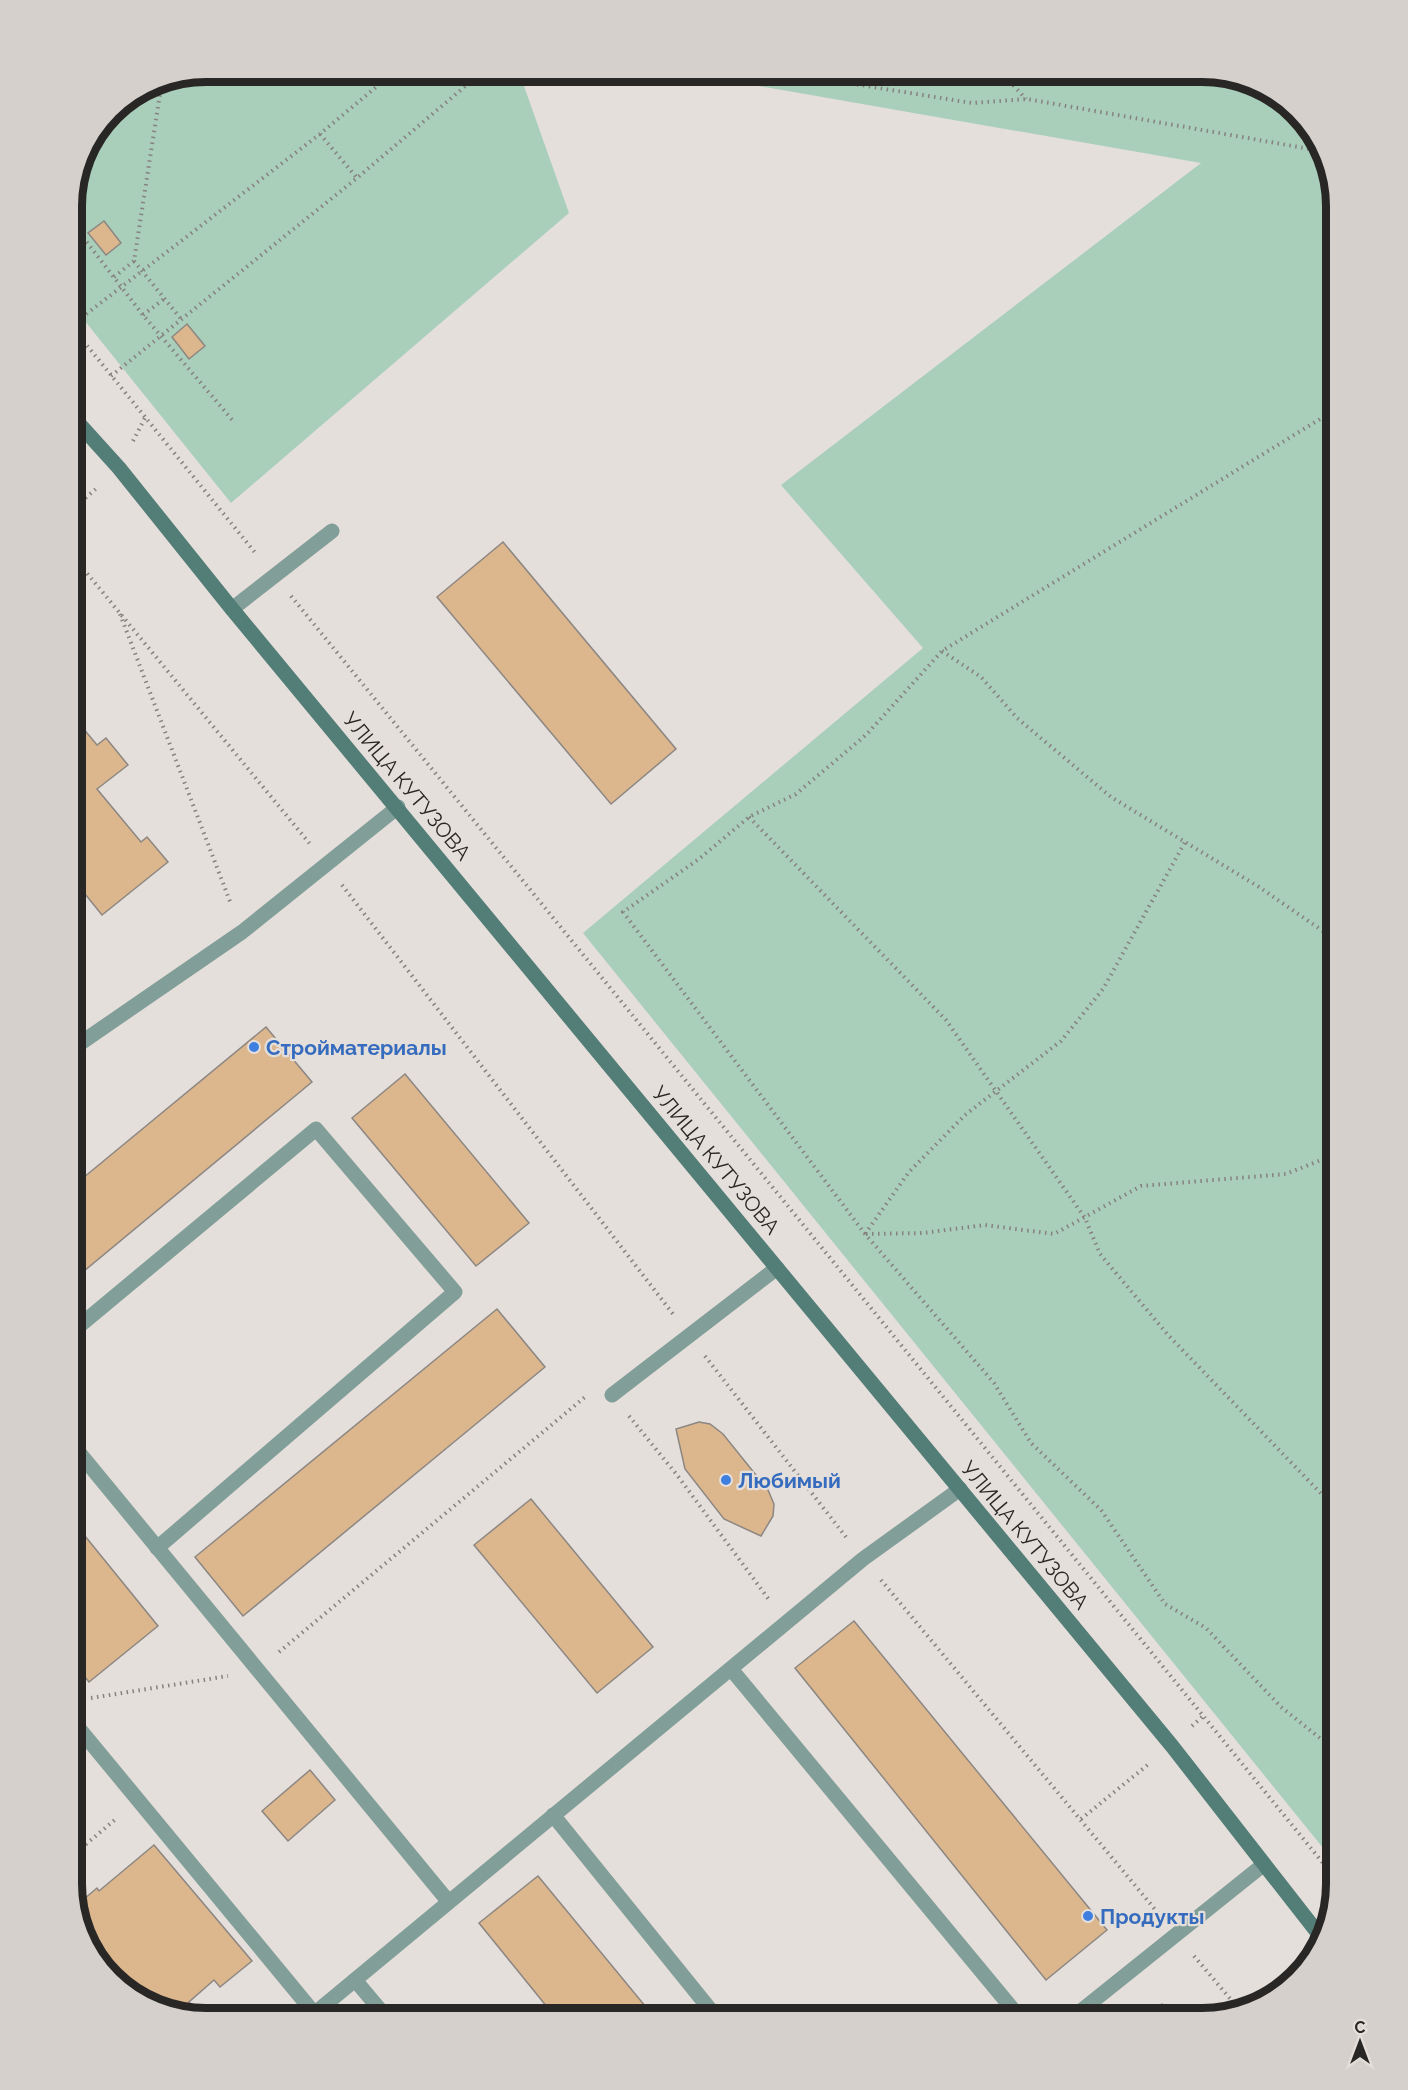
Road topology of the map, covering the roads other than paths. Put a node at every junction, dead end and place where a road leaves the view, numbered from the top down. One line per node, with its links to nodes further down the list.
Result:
1 (83, 428): 3 (main road, УЛИЦА КУТУЗОВА)
2 (332, 531): 3 (lane)
3 (232, 609): 4 (main road, УЛИЦА КУТУЗОВА)
4 (398, 807): 5 (lane); 6 (main road, УЛИЦА КУТУЗОВА)
5 (82, 1042)
6 (777, 1268): 8 (lane); 10 (main road, УЛИЦА КУТУЗОВА)
7 (82, 1323): 11 (lane)
8 (612, 1395)
9 (82, 1457): 11 (lane)
10 (960, 1489): 12 (lane); 15 (main road, УЛИЦА КУТУЗОВА)
11 (157, 1548): 16 (lane)
12 (731, 1669): 14 (lane); 23 (lane)
13 (82, 1732): 19 (lane)
14 (553, 1815): 16 (lane); 22 (lane)
15 (1263, 1865): 17 (main road, УЛИЦА КУТУЗОВА); 24 (lane)
16 (448, 1901): 18 (lane)
17 (1316, 1930)
18 (355, 1980): 20 (lane); 21 (lane)
19 (305, 2007)
20 (323, 2007)
21 (378, 2007)
22 (709, 2008)
23 (1012, 2008)
24 (1084, 2008)

